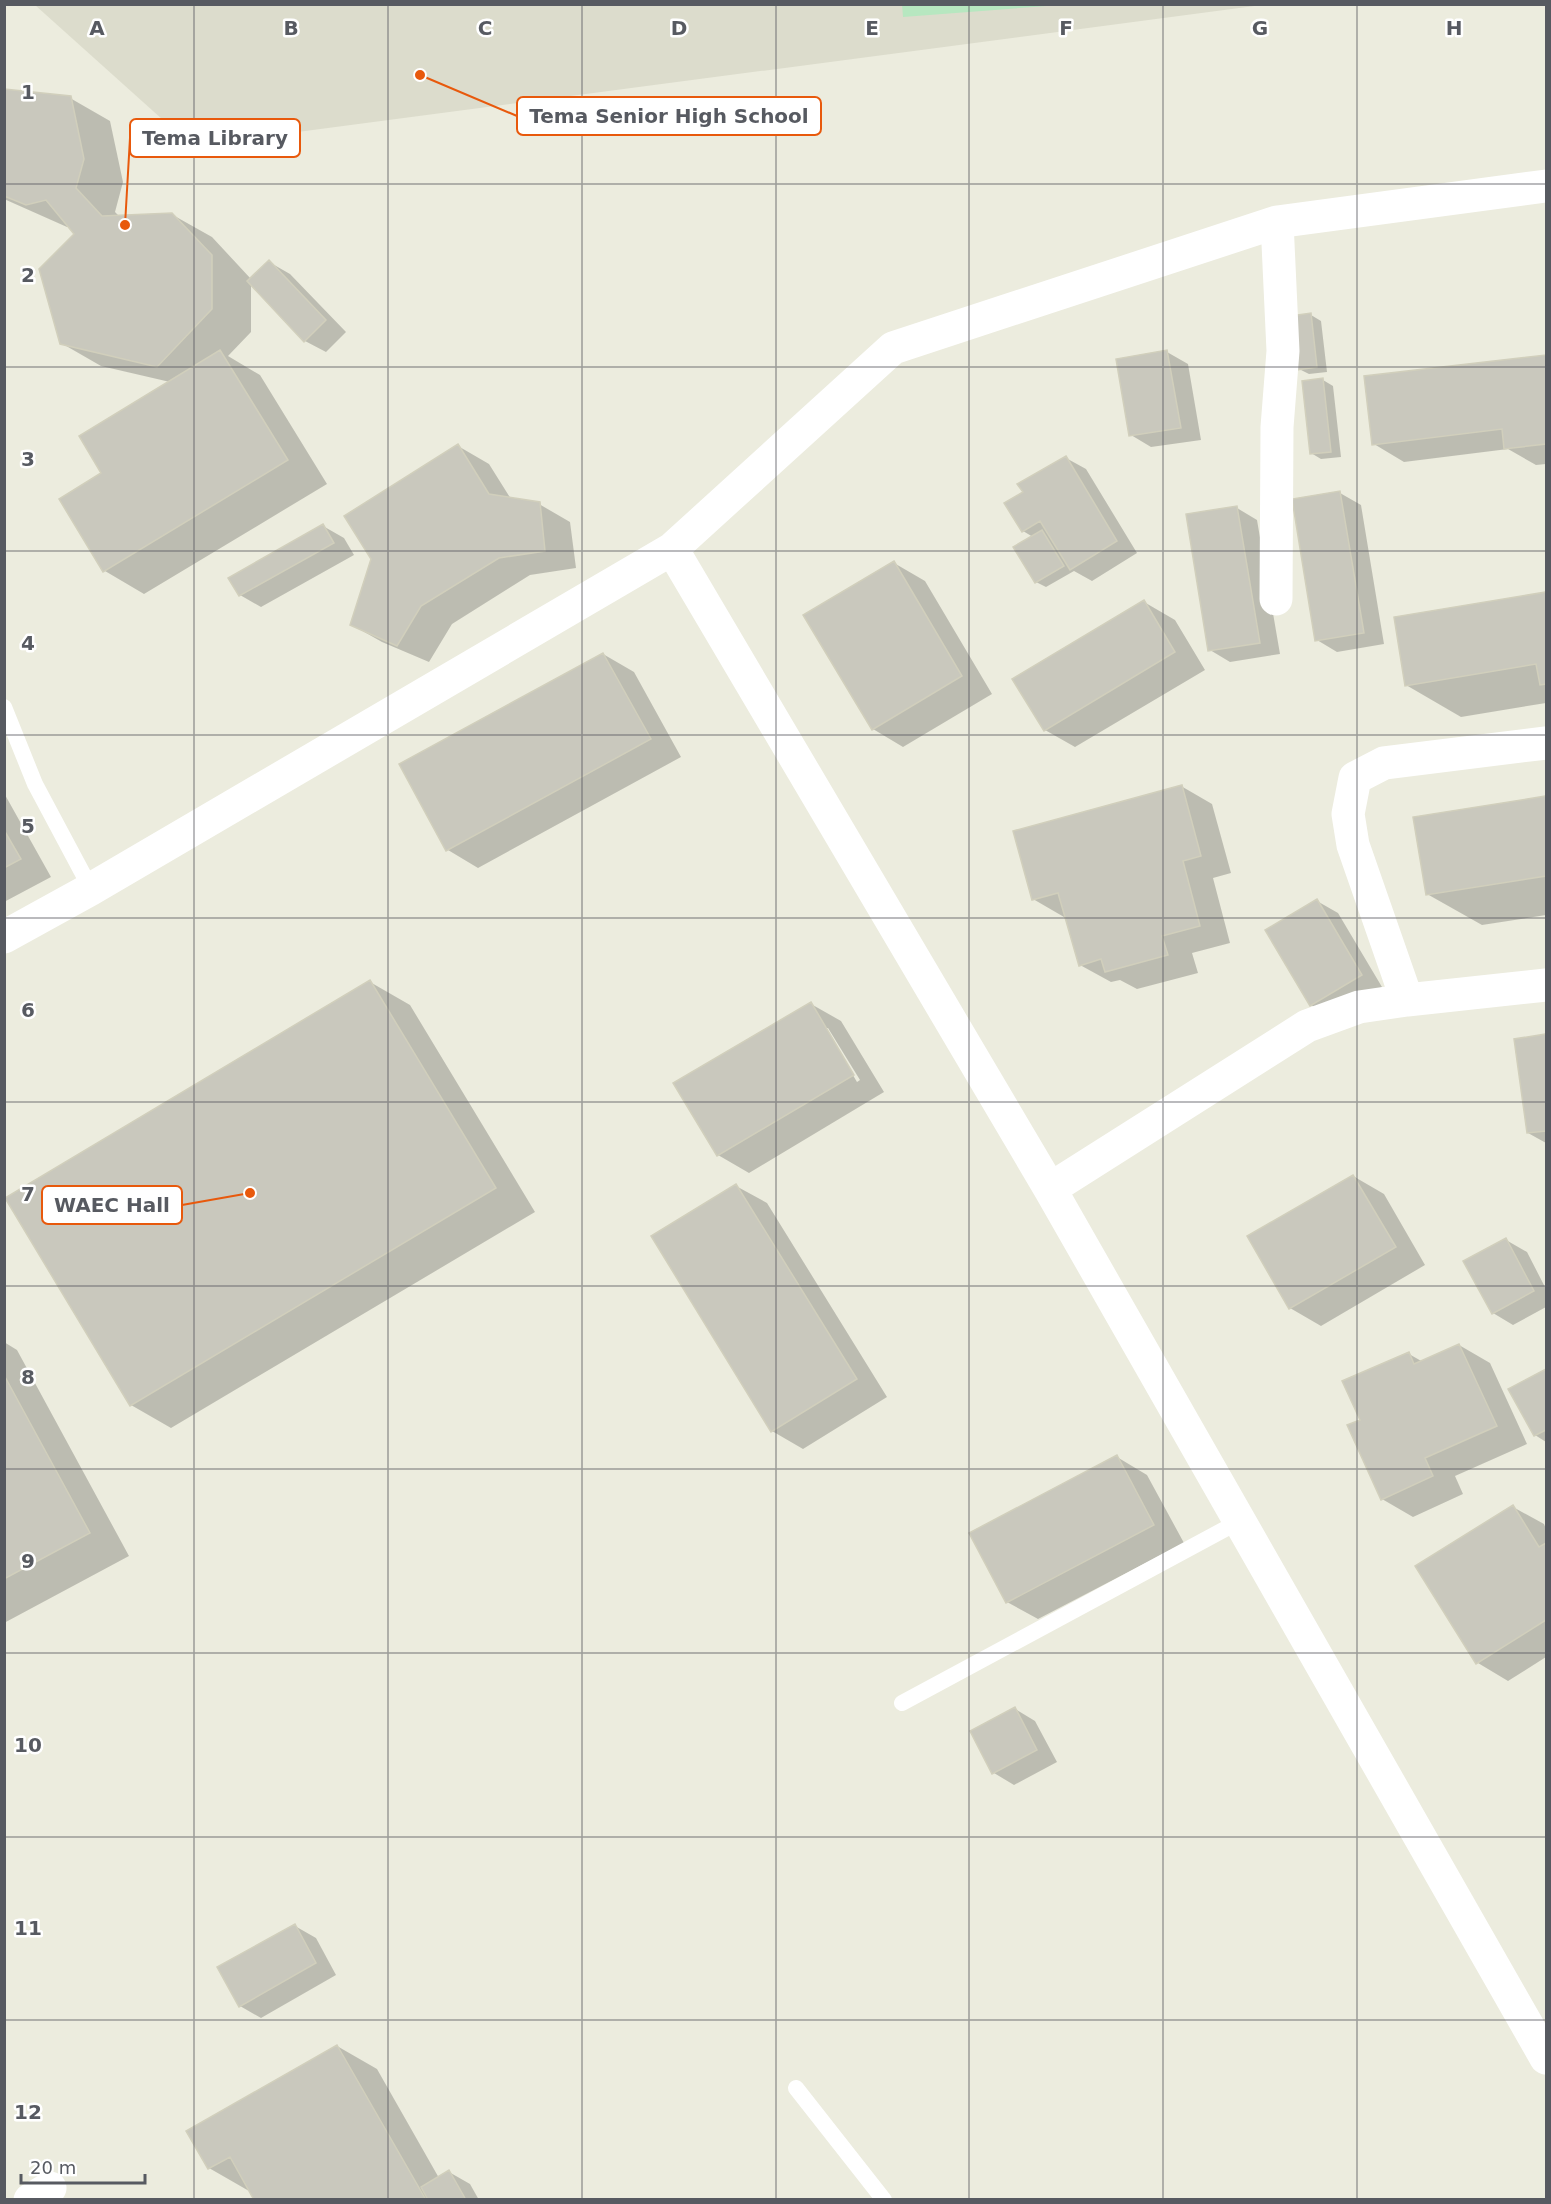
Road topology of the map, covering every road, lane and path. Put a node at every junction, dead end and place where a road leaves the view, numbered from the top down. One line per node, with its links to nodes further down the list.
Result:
1 (1546, 186): 2 (street)
2 (1277, 222): 3 (street); 4 (street)
3 (672, 549): 7 (street); 11 (street)
4 (1276, 599)
5 (4, 706): 7 (lane)
6 (1546, 743): 10 (street)
7 (91, 889): 8 (street)
8 (4, 937)
9 (1546, 985): 10 (street)
10 (1407, 1000): 11 (street)
11 (1050, 1189): 12 (street)
12 (1240, 1521): 13 (lane); 14 (street)
13 (902, 1703)
14 (1546, 2058)
15 (796, 2088): 16 (lane)
16 (884, 2199)

